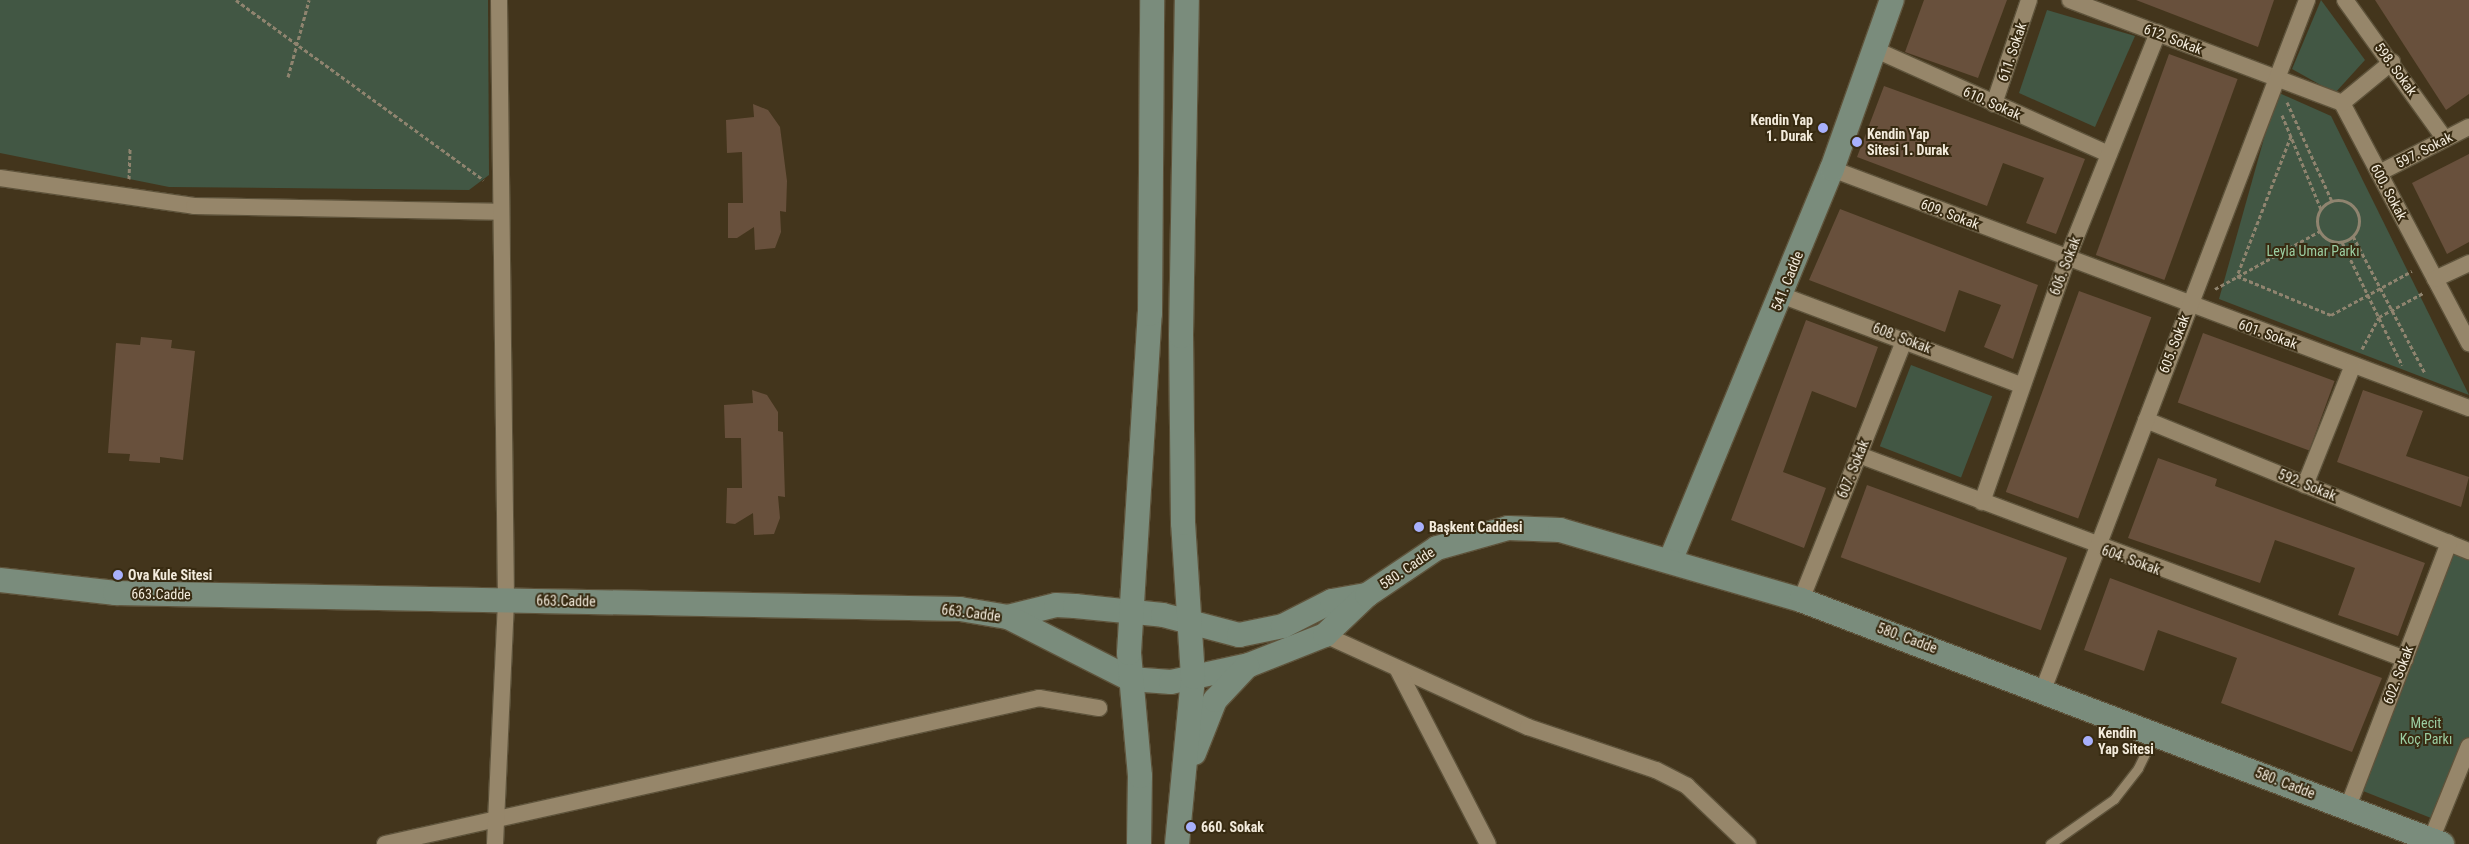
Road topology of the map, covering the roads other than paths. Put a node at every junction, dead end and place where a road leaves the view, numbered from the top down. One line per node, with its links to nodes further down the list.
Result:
1 (499, 0): 21 (street)
2 (1152, 0): 44 (main road)
3 (1187, 0): 46 (main road)
4 (1892, 0): 10 (main road, 541. Cadde)
5 (2029, 0): 14 (street, 611. Sokak)
6 (2070, 0): 9 (street, 612. Sokak)
7 (2307, 0): 12 (street, 605. Sokak)
8 (2345, 0): 11 (street, 598. Sokak)
9 (2158, 33): 12 (street, 612. Sokak); 17 (street, 606. Sokak)
10 (1876, 50): 14 (street, 610. Sokak); 18 (main road, 541. Cadde)
11 (2392, 62): 13 (street); 16 (street, 598. Sokak)
12 (2274, 84): 13 (street); 26 (street, 605. Sokak)
13 (2342, 103): 19 (street, 600. Sokak)
14 (1994, 104): 17 (street, 610. Sokak)
15 (2469, 127): 16 (street, 597. Sokak)
16 (2445, 139): 19 (street, 597. Sokak)
17 (2110, 154): 22 (street, 606. Sokak)
18 (1832, 169): 22 (street, 609. Sokak); 25 (main road, 541. Cadde)
19 (2379, 173): 24 (street, 600. Sokak)
20 (0, 178): 21 (street)
21 (499, 212): 42 (street)
22 (2067, 259): 26 (street, 601. Sokak); 30 (street, 606. Sokak)
23 (2469, 263): 24 (street)
24 (2426, 280): 28 (street, 600. Sokak)
25 (1781, 295): 27 (street, 608. Sokak); 39 (main road, 541. Cadde)
26 (2189, 305): 29 (street, 601. Sokak); 32 (street, 605. Sokak)
27 (1905, 339): 30 (street, 608. Sokak); 33 (street, 607. Sokak)
28 (2469, 343)
29 (2353, 365): 31 (street, 601. Sokak); 34 (street)
30 (2021, 385): 35 (street, 606. Sokak)
31 (2469, 408)
32 (2146, 420): 34 (street, 592. Sokak); 37 (street, 605. Sokak)
33 (1859, 455): 35 (street, 604. Sokak); 43 (street, 607. Sokak)
34 (2305, 484): 36 (street, 592. Sokak)
35 (1982, 502): 37 (street, 604. Sokak)
36 (2449, 543): 38 (street, 592. Sokak); 48 (street, 602. Sokak)
37 (2097, 548): 48 (street, 604. Sokak); 53 (street, 605. Sokak)
38 (2469, 551)
39 (1671, 559): 41 (main road, 580. Cadde); 43 (main road, 580. Cadde)
40 (0, 580): 42 (main road, 663.Cadde)
41 (1367, 595): 46 (main road, 663.Cadde); 47 (main road)
42 (506, 600): 45 (main road, 663.Cadde); 59 (street)
43 (1801, 600): 53 (main road, 580. Cadde)
44 (1130, 615): 45 (main road, 663.Cadde); 46 (main road, 663.Cadde); 52 (main road)
45 (1008, 618): 52 (main road)
46 (1192, 622): 51 (main road)
47 (1325, 635): 49 (main road); 50 (street)
48 (2405, 659): 58 (street, 602. Sokak)
49 (1249, 665): 51 (main road); 57 (main road)
50 (1397, 668): 65 (street); 66 (street)
51 (1193, 677): 52 (main road); 57 (main road)
52 (1130, 679): 63 (main road)
53 (2043, 690): 55 (main road, 580. Cadde)
54 (1099, 708): 59 (street)
55 (2155, 733): 58 (main road, 580. Cadde); 67 (lane)
56 (2469, 746): 60 (street)
57 (1182, 790): 64 (main road)
58 (2348, 807): 60 (main road, 580. Cadde)
59 (495, 818): 61 (street); 62 (street)
60 (2436, 842)
61 (385, 844)
62 (495, 844)
63 (1139, 844)
64 (1177, 844)
65 (1488, 844)
66 (1748, 844)
67 (2050, 844)

